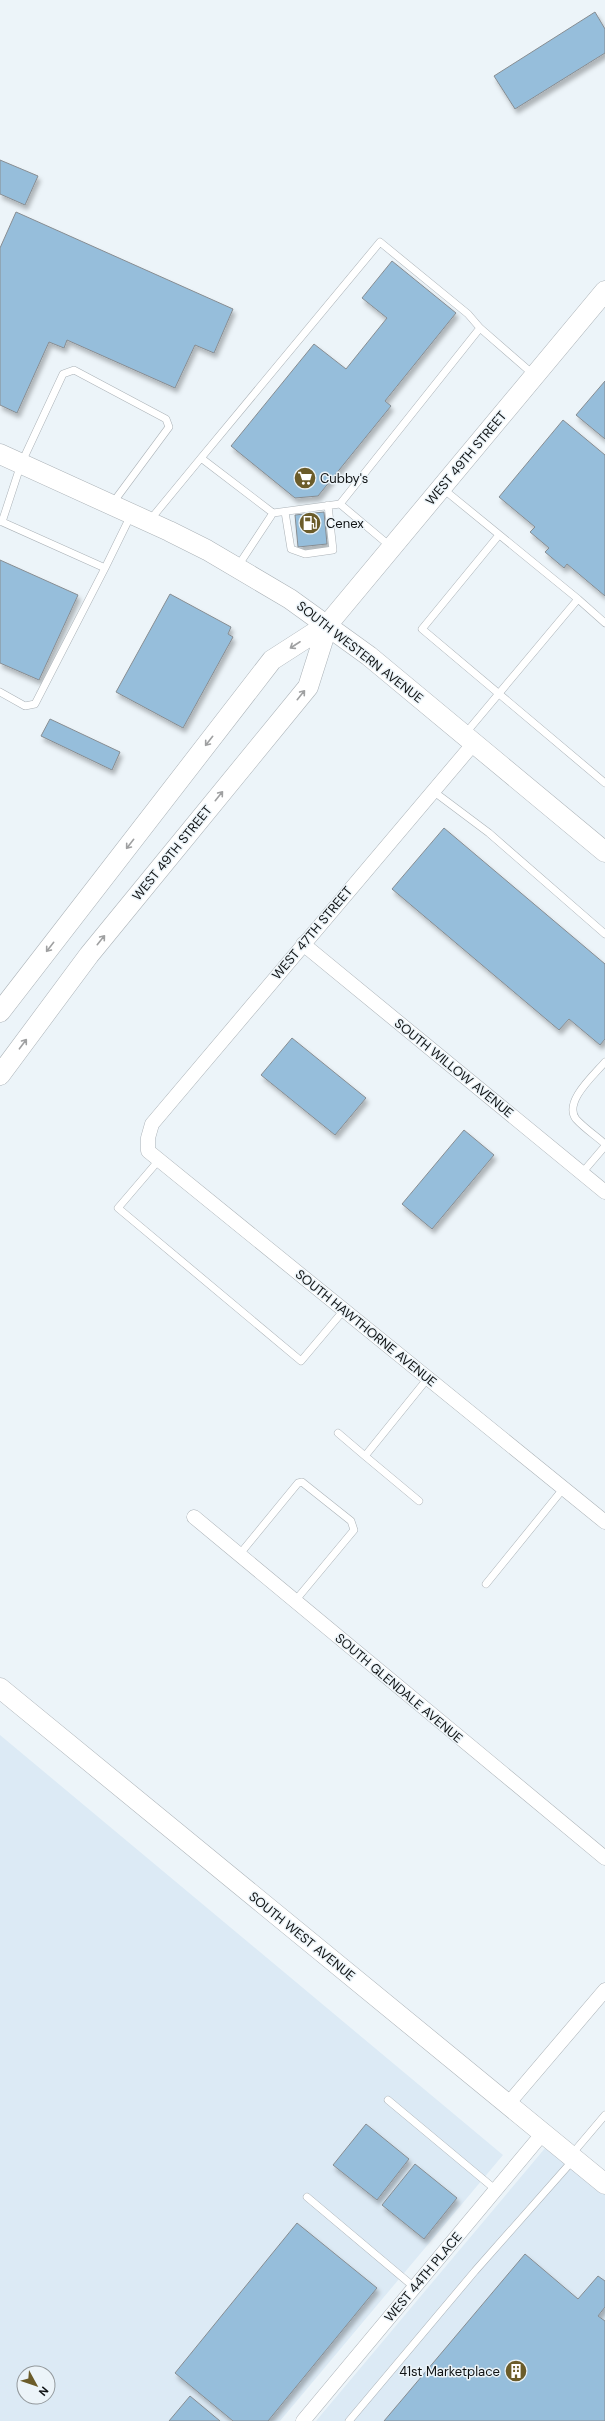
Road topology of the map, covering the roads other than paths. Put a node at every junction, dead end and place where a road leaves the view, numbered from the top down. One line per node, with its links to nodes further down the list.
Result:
1 (605, 291): 3 (street, WEST 49TH STREET)
2 (480, 328): 3 (lane); 5 (lane); 8 (lane)
3 (534, 375): 7 (street, WEST 49TH STREET)
4 (0, 454): 6 (street, SOUTH WESTERN AVENUE)
5 (201, 458): 12 (lane); 13 (lane)
6 (21, 464): 9 (street, SOUTH WESTERN AVENUE); 9 (lane); 14 (lane)
7 (442, 488): 17 (lane); 18 (street, WEST 49TH STREET)
8 (340, 504): 10 (lane); 18 (lane)
9 (112, 505): 13 (street, SOUTH WESTERN AVENUE)
10 (328, 505): 11 (lane); 16 (lane)
11 (285, 512): 12 (lane); 16 (lane)
12 (272, 513): 19 (lane)
13 (140, 518): 19 (street, SOUTH WESTERN AVENUE); 20 (lane)
14 (1, 521): 20 (lane)
15 (296, 533): 16 (lane)
16 (289, 534)
17 (499, 535): 21 (lane); 25 (lane)
18 (392, 547): 23 (street, WEST 49TH STREET)
19 (237, 567): 23 (street, SOUTH WESTERN AVENUE)
20 (106, 568): 24 (lane)
21 (578, 599): 22 (lane); 25 (lane)
22 (605, 623)
23 (328, 624): 26 (street, SOUTH WESTERN AVENUE); 32 (street, WEST 49TH STREET, one-way to 32); 34 (street, WEST 49TH STREET, one-way to 23)
24 (0, 692)
25 (500, 692): 26 (lane); 27 (lane)
26 (469, 739): 28 (street, WEST 47TH STREET); 29 (street, SOUTH WESTERN AVENUE)
27 (605, 783)
28 (433, 791): 30 (lane); 31 (street, WEST 47TH STREET)
29 (604, 850)
30 (605, 934)
31 (303, 944): 35 (street, WEST 47TH STREET); 38 (street, SOUTH WILLOW AVENUE)
32 (0, 1012)
33 (605, 1062): 36 (lane)
34 (0, 1075)
35 (152, 1124): 37 (street, SOUTH HAWTHORNE AVENUE)
36 (605, 1145): 38 (lane)
37 (159, 1160): 40 (street, SOUTH HAWTHORNE AVENUE); 40 (lane)
38 (582, 1173): 39 (street, SOUTH WILLOW AVENUE)
39 (605, 1192)
40 (344, 1310): 41 (street, SOUTH HAWTHORNE AVENUE)
41 (428, 1378): 43 (lane); 44 (street, SOUTH HAWTHORNE AVENUE)
42 (338, 1433): 43 (lane)
43 (365, 1456): 45 (lane)
44 (563, 1488): 47 (street, SOUTH HAWTHORNE AVENUE); 49 (lane)
45 (418, 1501)
46 (194, 1517): 48 (street, SOUTH GLENDALE AVENUE)
47 (605, 1522)
48 (239, 1555): 50 (street, SOUTH GLENDALE AVENUE); 50 (lane)
49 (486, 1584)
50 (295, 1601): 52 (street, SOUTH GLENDALE AVENUE)
51 (0, 1688): 55 (street, SOUTH WEST AVENUE)
52 (605, 1858)
53 (605, 1990): 55 (street)
54 (388, 2100): 60 (lane)
55 (508, 2104): 57 (street, SOUTH WEST AVENUE)
56 (605, 2115): 58 (lane)
57 (543, 2133): 58 (street, SOUTH WEST AVENUE); 60 (street, WEST 44TH PLACE)
58 (572, 2157): 59 (street, SOUTH WEST AVENUE); 64 (lane)
59 (605, 2184)
60 (496, 2190): 62 (street, WEST 44TH PLACE)
61 (307, 2197): 62 (lane)
62 (414, 2287): 63 (street, WEST 44TH PLACE)
63 (303, 2421)
64 (349, 2421)

